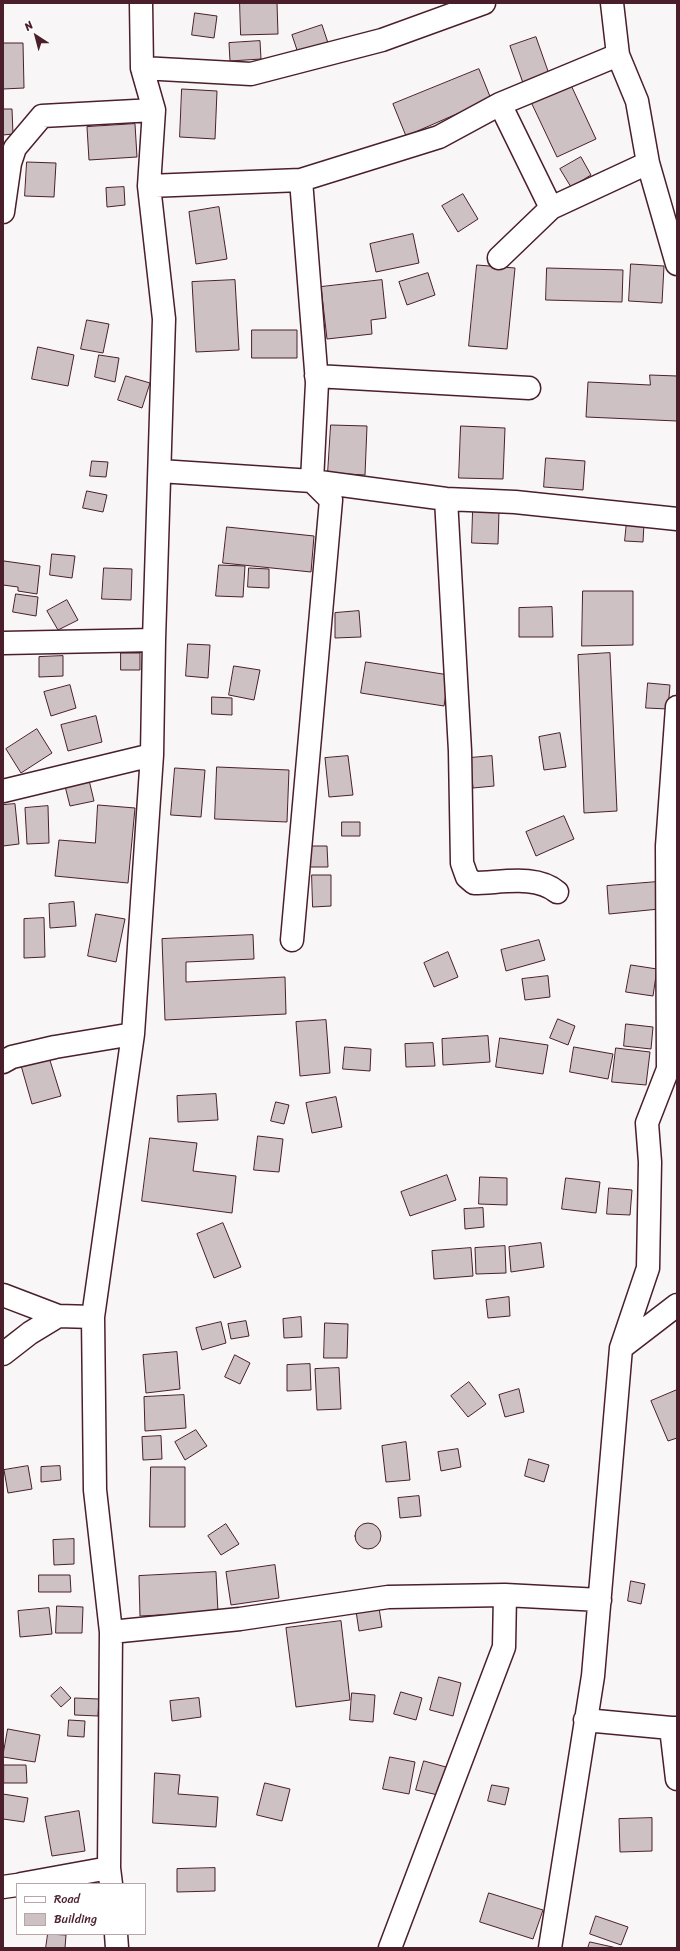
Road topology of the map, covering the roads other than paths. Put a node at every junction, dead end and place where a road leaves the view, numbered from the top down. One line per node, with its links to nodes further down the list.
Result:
1 (141, 3): 5 (street)
2 (484, 3): 5 (street)
3 (612, 3): 4 (street)
4 (618, 55): 6 (street); 8 (street)
5 (142, 68): 7 (street)
6 (500, 104): 9 (street); 11 (street)
7 (154, 110): 10 (street); 12 (street)
8 (648, 163): 11 (street); 14 (street)
9 (301, 180): 10 (street); 15 (street)
10 (149, 186): 17 (street)
11 (551, 208): 13 (street)
12 (3, 212)
13 (499, 258)
14 (677, 264)
15 (316, 376): 16 (street); 18 (street)
16 (529, 388)
17 (160, 471): 18 (street); 21 (street)
18 (312, 481): 19 (street); 27 (street)
19 (446, 499): 20 (street); 26 (street)
20 (677, 519)
21 (154, 640): 22 (street); 24 (street)
22 (3, 643)
23 (677, 707): 34 (street)
24 (152, 754): 25 (street); 28 (street)
25 (3, 791)
26 (558, 892)
27 (292, 940)
28 (133, 1034): 29 (street); 33 (street)
29 (3, 1062)
30 (3, 1295): 32 (street)
31 (677, 1305): 34 (street)
32 (58, 1316): 33 (street); 35 (street)
33 (93, 1317): 38 (street)
34 (622, 1348): 37 (street)
35 (3, 1354)
36 (505, 1595): 37 (street); 38 (street); 48 (street)
37 (600, 1600): 39 (street)
38 (111, 1632): 42 (street)
39 (585, 1720): 40 (street); 49 (street)
40 (674, 1728): 41 (street)
41 (677, 1779)
42 (110, 1876): 43 (street)
43 (32, 1883)
44 (16, 1885): 45 (street)
45 (3, 1888)
46 (116, 1935): 47 (street)
47 (117, 1948)
48 (390, 1948)
49 (550, 1948)

